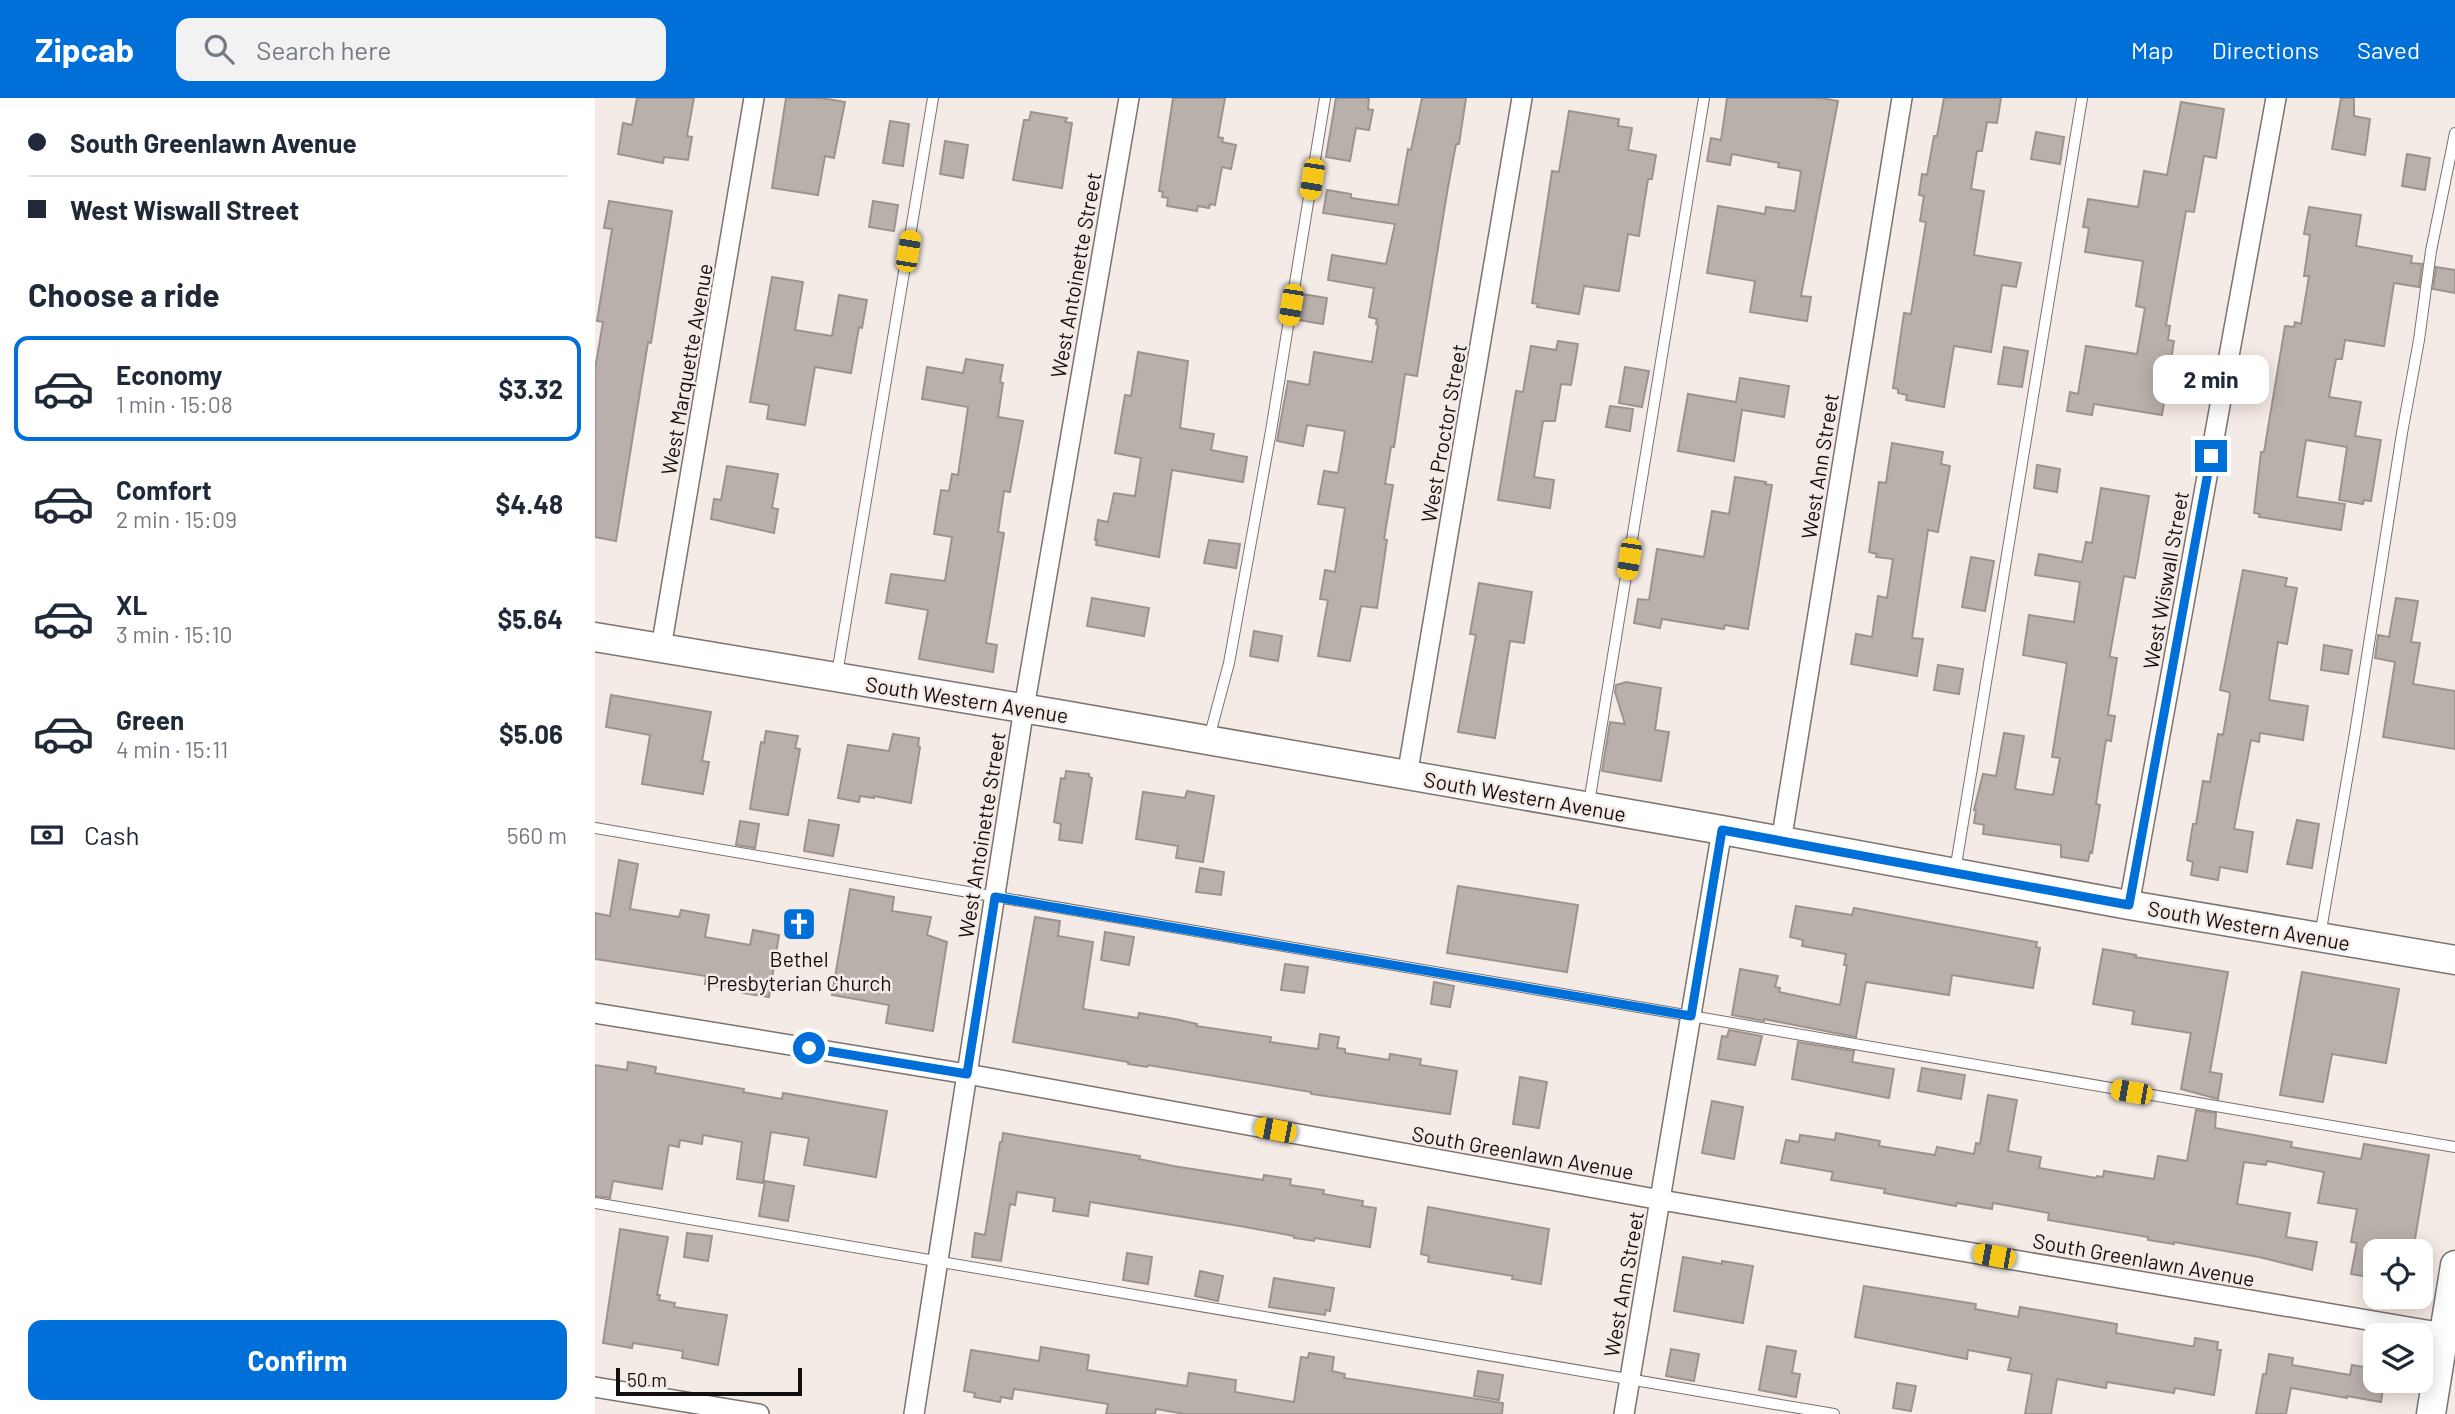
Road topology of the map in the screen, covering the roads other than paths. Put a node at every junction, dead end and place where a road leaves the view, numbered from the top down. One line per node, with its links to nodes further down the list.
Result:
1 (754, 98): 12 (street, West Marquette Avenue)
2 (933, 98): 13 (lane)
3 (1129, 98): 14 (street, West Antoinette Street)
4 (1325, 98): 15 (lane)
5 (1523, 98): 16 (street, West Proctor Street)
6 (1704, 98): 17 (lane)
7 (1902, 98): 20 (street, West Ann Street)
8 (2082, 98): 21 (lane)
9 (2276, 98): 23 (street, West Wiswall Street)
10 (2455, 133): 24 (lane)
11 (595, 637): 12 (main road, South Western Avenue)
12 (661, 648): 13 (main road, South Western Avenue)
13 (837, 677): 14 (main road, South Western Avenue)
14 (1024, 708): 15 (main road, South Western Avenue); 22 (street, West Antoinette Street)
15 (1209, 740): 16 (main road, South Western Avenue)
16 (1407, 776): 17 (main road, South Western Avenue)
17 (1589, 807): 19 (main road, South Western Avenue)
18 (595, 828): 22 (lane)
19 (1722, 830): 20 (main road, South Western Avenue); 27 (street, West Ann Street)
20 (1781, 842): 21 (main road, South Western Avenue)
21 (1954, 873): 23 (main road, South Western Avenue)
22 (995, 897): 27 (lane); 28 (street, West Antoinette Street)
23 (2129, 905): 24 (main road, South Western Avenue)
24 (2320, 937): 25 (main road, South Western Avenue)
25 (2455, 960)
26 (595, 1013): 28 (street, South Greenlawn Avenue)
27 (1691, 1016): 29 (lane); 30 (street, West Ann Street)
28 (967, 1074): 30 (street, South Greenlawn Avenue); 32 (street, West Antoinette Street)
29 (2455, 1147)
30 (1661, 1200): 34 (street, South Greenlawn Avenue); 35 (street, West Ann Street)
31 (595, 1203): 32 (lane)
32 (938, 1261): 35 (lane); 38 (street, West Antoinette Street)
33 (2455, 1265): 34 (main road)
34 (2444, 1333): 41 (main road)
35 (1630, 1379): 39 (street, West Ann Street); 40 (lane)
36 (595, 1387): 37 (street)
37 (758, 1414)
38 (914, 1414)
39 (1624, 1414)
40 (1835, 1414)
41 (2431, 1414)

